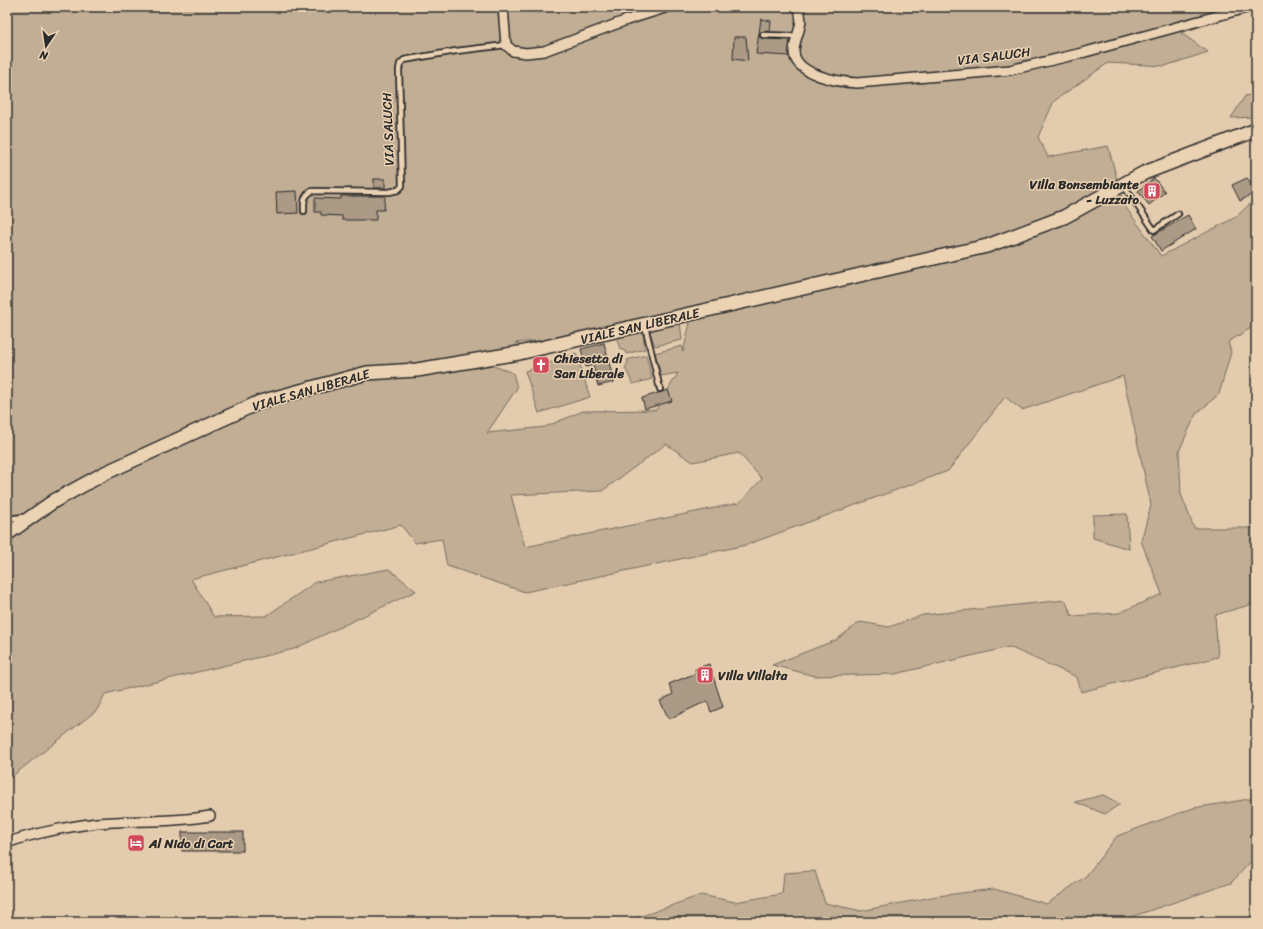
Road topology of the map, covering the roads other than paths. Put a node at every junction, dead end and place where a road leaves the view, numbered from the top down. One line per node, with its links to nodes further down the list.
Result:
1 (503, 7): 7 (street)
2 (668, 7): 7 (street)
3 (798, 7): 6 (street, VIA SALUCH)
4 (1250, 7): 6 (street, VIA SALUCH)
5 (763, 35): 6 (lane)
6 (798, 36)
7 (506, 45): 10 (lane, VIA SALUCH)
8 (1256, 130): 9 (street, VIALE SAN LIBERALE)
9 (1123, 184): 11 (lane); 12 (street, VIALE SAN LIBERALE)
10 (304, 211)
11 (1178, 214)
12 (644, 324): 13 (lane); 14 (street, VIALE SAN LIBERALE)
13 (660, 389)
14 (31, 516): 15 (lane); 16 (street, VIALE SAN LIBERALE)
15 (7, 519)
16 (7, 534)
17 (210, 816): 18 (street)
18 (7, 843)

